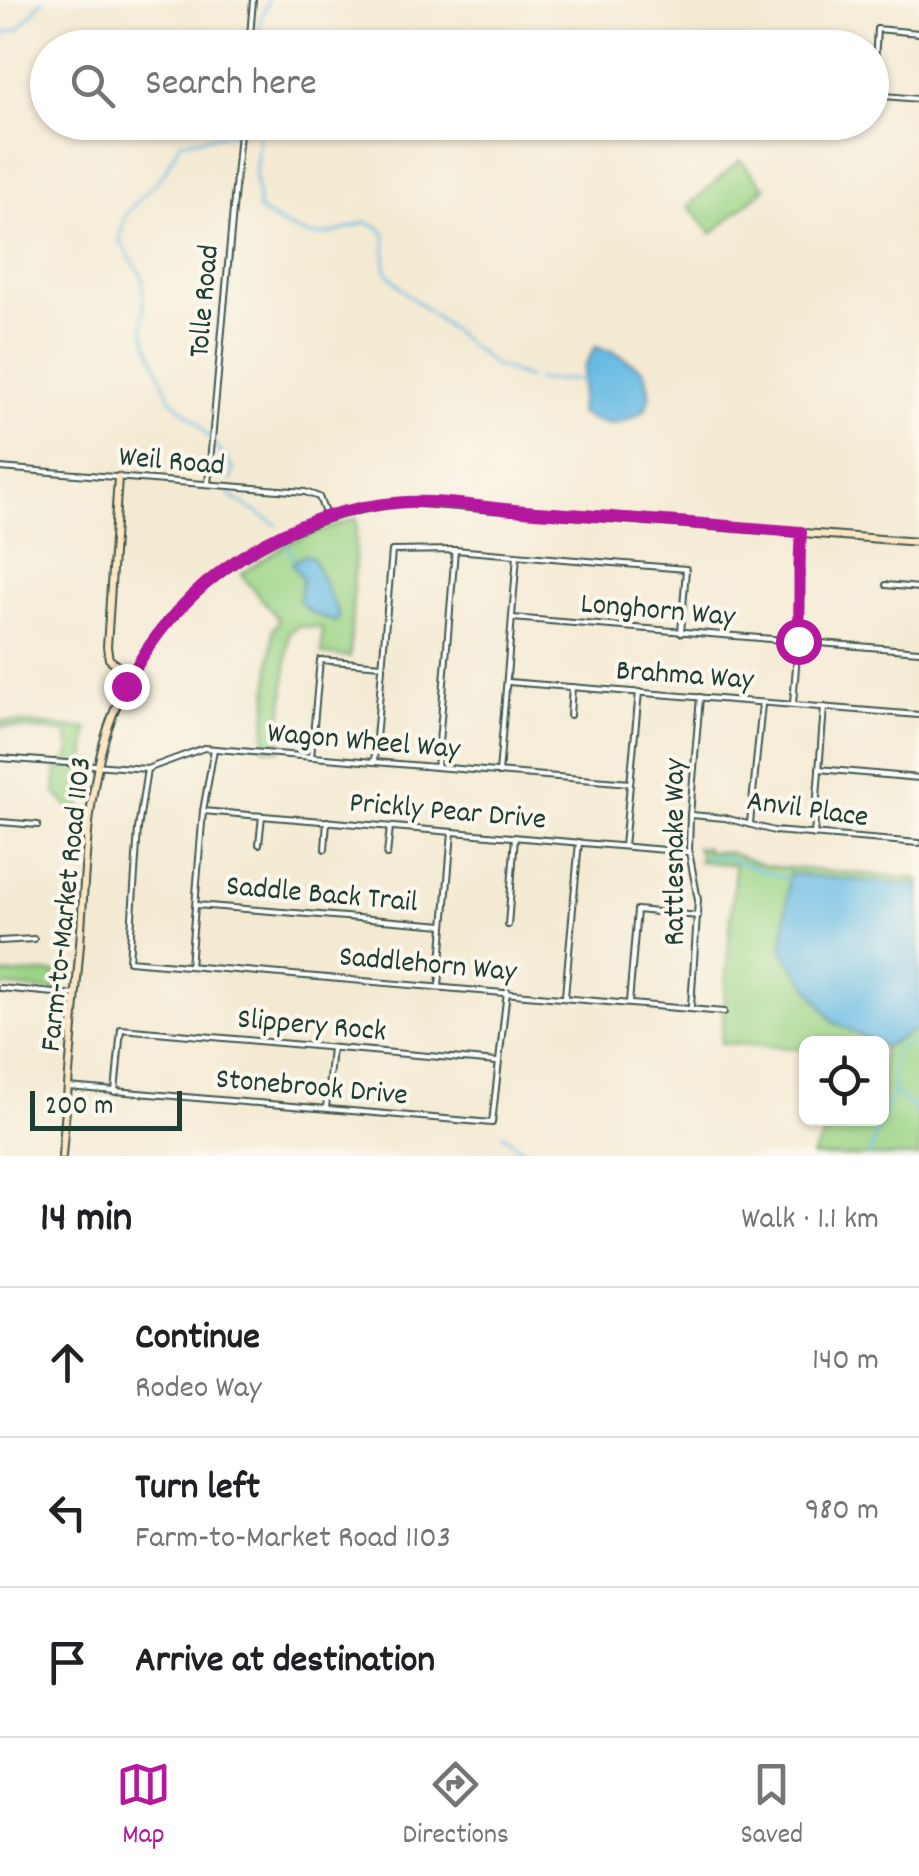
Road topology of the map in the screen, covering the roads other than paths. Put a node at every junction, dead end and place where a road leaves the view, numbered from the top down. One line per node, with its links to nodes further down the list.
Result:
1 (253, 0): 2 (street)
2 (250, 30)
3 (877, 30): 4 (street)
4 (919, 32)
5 (889, 97): 6 (street)
6 (919, 100)
7 (239, 140): 10 (street, Tolle Road)
8 (0, 468): 9 (street, Weil Road)
9 (118, 477): 10 (street, Weil Road); 23 (main road)
10 (208, 484): 11 (street, Weil Road)
11 (326, 516): 12 (main road, Farm-to-Market Road 1103); 23 (main road, Farm-to-Market Road 1103)
12 (801, 532): 13 (main road, Farm-to-Market Road 1103); 20 (street)
13 (919, 542)
14 (455, 550): 15 (street); 22 (street); 38 (street)
15 (518, 556): 18 (street); 19 (street)
16 (886, 585): 17 (street)
17 (919, 588)
18 (512, 618): 19 (street, Longhorn Way); 24 (street)
19 (681, 632): 20 (street, Longhorn Way)
20 (798, 641): 21 (street, Longhorn Way); 29 (street)
21 (919, 651)
22 (382, 666): 34 (street); 36 (street)
23 (132, 675): 37 (main road, Farm-to-Market Road 1103)
24 (508, 682): 25 (street, Brahma Way); 41 (street)
25 (572, 687): 26 (street, Brahma Way); 31 (street)
26 (639, 692): 27 (street, Brahma Way); 43 (street)
27 (700, 697): 28 (street, Brahma Way); 45 (street, Rattlesnake Way)
28 (762, 702): 29 (street, Brahma Way); 49 (street)
29 (793, 704): 30 (street, Brahma Way)
30 (824, 707): 32 (street, Brahma Way); 40 (street)
31 (570, 714)
32 (919, 714)
33 (214, 749): 34 (street, Wagon Wheel Way); 39 (street, Wagon Wheel Way); 44 (street)
34 (310, 757): 36 (street, Wagon Wheel Way)
35 (0, 758): 37 (street, Wagon Wheel Way)
36 (374, 762): 38 (street, Wagon Wheel Way)
37 (98, 765): 39 (street, Wagon Wheel Way); 72 (main road, Farm-to-Market Road 1103)
38 (437, 768): 41 (street, Wagon Wheel Way)
39 (147, 769): 68 (street, Saddlehorn Way)
40 (819, 769): 42 (street); 53 (street)
41 (499, 773): 43 (street, Wagon Wheel Way)
42 (919, 778)
43 (630, 783): 58 (street)
44 (203, 812): 46 (street, Prickly Pear Drive); 62 (street)
45 (690, 815): 49 (street, Anvil Place); 60 (street, Rattlesnake Way)
46 (262, 816): 48 (street, Prickly Pear Drive); 57 (street)
47 (0, 822): 50 (street)
48 (327, 822): 51 (street, Prickly Pear Drive); 59 (street)
49 (750, 823): 53 (street, Anvil Place)
50 (38, 825)
51 (390, 826): 52 (street, Prickly Pear Drive); 61 (street)
52 (452, 832): 54 (street, Prickly Pear Drive); 64 (street)
53 (814, 836): 56 (street, Anvil Place)
54 (515, 837): 55 (street, Prickly Pear Drive); 65 (street)
55 (578, 842): 58 (street, Prickly Pear Drive); 73 (street)
56 (919, 843)
57 (259, 844)
58 (624, 846): 60 (street, Prickly Pear Drive)
59 (325, 849)
60 (690, 852): 63 (street, Rattlesnake Way)
61 (387, 854)
62 (196, 904): 64 (street, Saddle Back Trail); 68 (street)
63 (698, 916): 74 (street); 75 (street, Rattlesnake Way)
64 (444, 925): 69 (street)
65 (508, 925)
66 (34, 939): 67 (street)
67 (0, 941)
68 (190, 966): 69 (street, Saddlehorn Way)
69 (439, 986): 71 (street, Saddlehorn Way)
70 (0, 988): 72 (street)
71 (507, 991): 73 (street, Saddlehorn Way); 78 (street)
72 (76, 996): 79 (main road, Farm-to-Market Road 1103)
73 (565, 996): 74 (street, Saddlehorn Way)
74 (629, 1002): 75 (street, Saddlehorn Way)
75 (691, 1008): 76 (street, Saddlehorn Way)
76 (724, 1012)
77 (332, 1047): 78 (street, Slippery Rock); 80 (street, Slippery Rock); 81 (street)
78 (499, 1062): 81 (street, Stonebrook Drive)
79 (68, 1087): 80 (street, Stonebrook Drive); 82 (main road, Farm-to-Market Road 1103)
80 (115, 1092): 81 (street, Stonebrook Drive)
81 (326, 1108)
82 (62, 1156)

